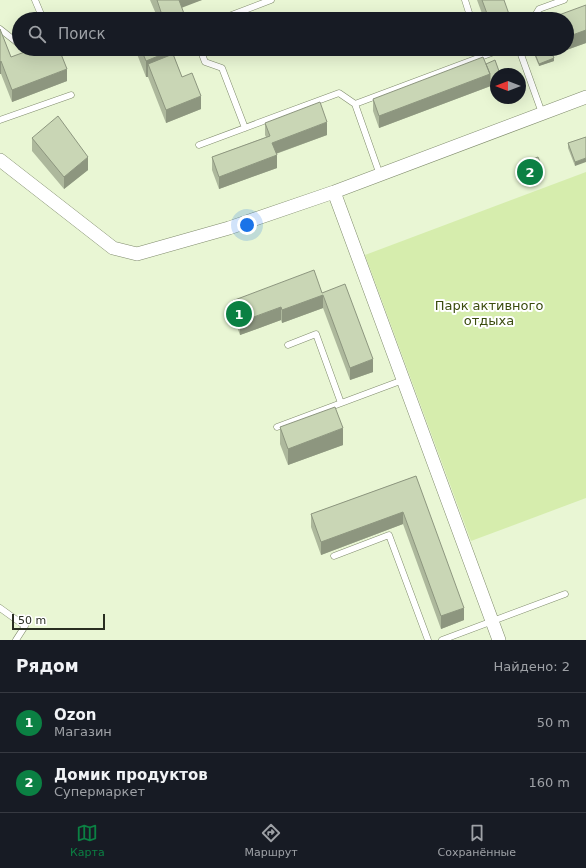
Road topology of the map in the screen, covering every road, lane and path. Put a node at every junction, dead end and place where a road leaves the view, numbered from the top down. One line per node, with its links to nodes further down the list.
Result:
1 (35, 0): 5 (lane)
2 (271, 0): 6 (lane)
3 (465, 0): 7 (lane)
4 (564, 0): 8 (lane)
5 (40, 12)
6 (239, 12)
7 (469, 12)
8 (537, 12)
9 (0, 30): 10 (lane)
10 (12, 39)
11 (203, 56): 19 (lane)
12 (484, 56): 16 (lane)
13 (521, 56): 17 (lane)
14 (71, 95): 18 (lane)
15 (586, 97): 17 (street)
16 (355, 104): 19 (lane); 22 (lane)
17 (542, 113): 22 (street)
18 (0, 120)
19 (245, 128): 20 (lane)
20 (199, 145)
21 (0, 160): 23 (street)
22 (380, 174): 23 (street)
23 (334, 192): 25 (street)
24 (288, 345): 26 (lane)
25 (403, 380): 26 (lane); 31 (street)
26 (341, 403): 27 (lane)
27 (277, 427)
28 (334, 556): 33 (lane)
29 (565, 594): 31 (lane)
30 (0, 608): 32 (lane)
31 (492, 621): 34 (lane); 35 (street)
32 (16, 640)
33 (428, 640)
34 (442, 640)
35 (499, 640)

